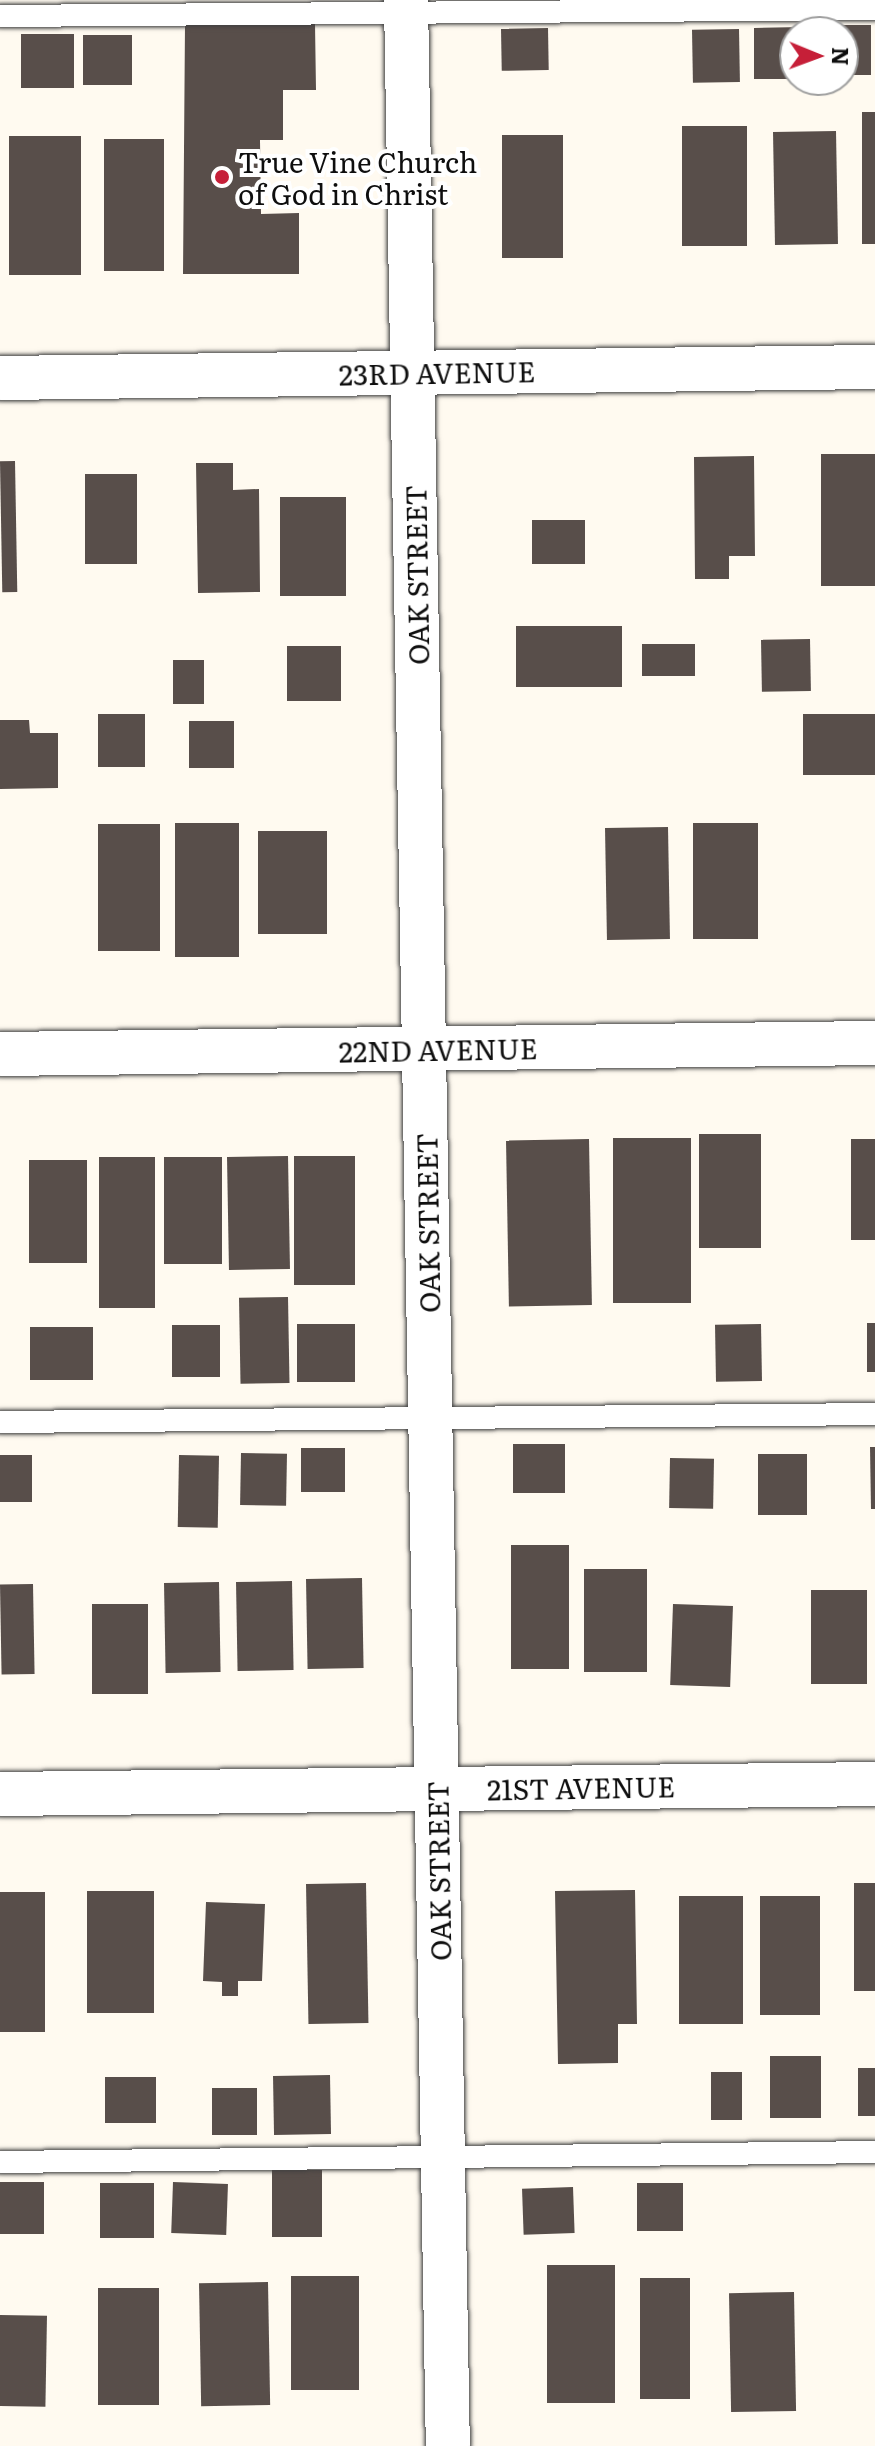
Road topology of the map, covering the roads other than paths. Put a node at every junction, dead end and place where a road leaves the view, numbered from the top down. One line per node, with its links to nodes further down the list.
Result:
1 (406, 6): 2 (lane); 3 (lane); 5 (street, OAK STREET)
2 (875, 9)
3 (0, 16)
4 (875, 367): 5 (street, 23RD AVENUE)
5 (412, 372): 6 (street, 23RD AVENUE); 8 (street, OAK STREET)
6 (0, 378)
7 (875, 1043): 8 (street, 22ND AVENUE)
8 (424, 1049): 9 (street, 22ND AVENUE); 11 (street, OAK STREET)
9 (0, 1054)
10 (875, 1414): 11 (lane)
11 (430, 1418): 12 (lane); 14 (street, OAK STREET)
12 (0, 1422)
13 (875, 1784): 14 (street, 21ST AVENUE)
14 (437, 1789): 15 (street, 21ST AVENUE); 17 (street, OAK STREET)
15 (0, 1794)
16 (875, 2152): 17 (lane)
17 (443, 2160): 18 (lane); 19 (street, OAK STREET)
18 (0, 2162)
19 (448, 2446)

